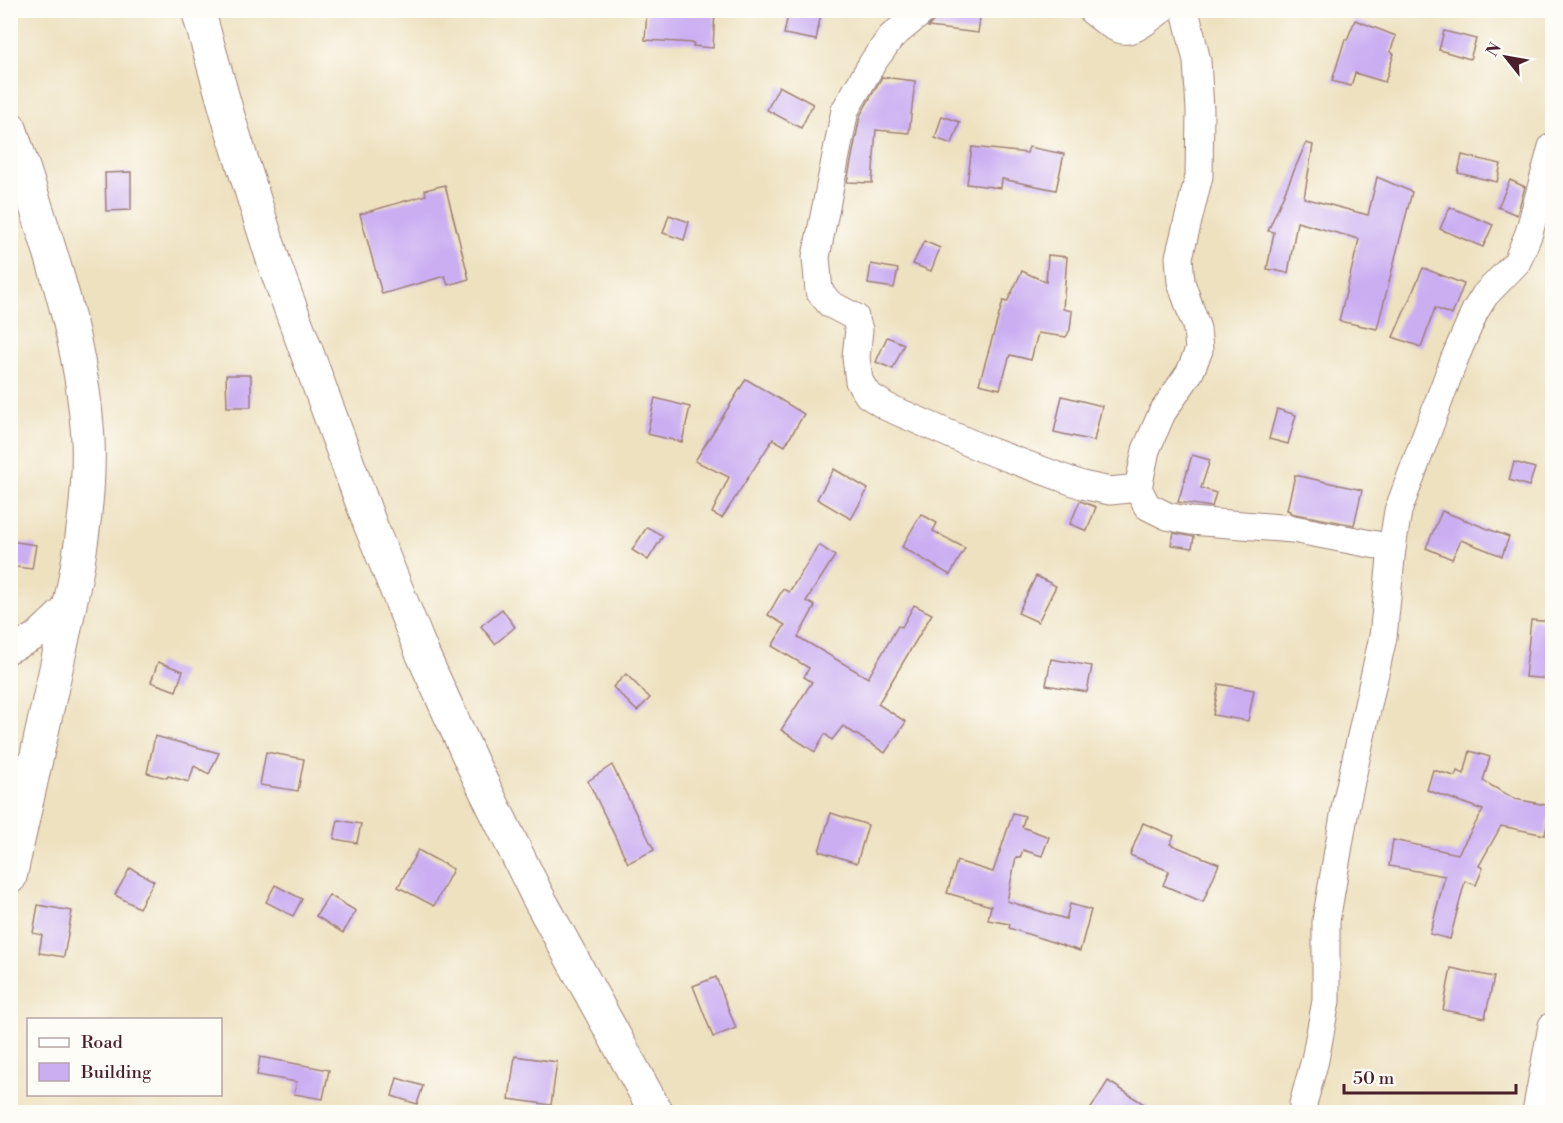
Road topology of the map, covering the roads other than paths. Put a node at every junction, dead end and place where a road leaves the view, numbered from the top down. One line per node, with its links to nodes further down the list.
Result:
1 (198, 10): 14 (main road)
2 (924, 10): 8 (street)
3 (1091, 10): 4 (street)
4 (1161, 10)
5 (1185, 10): 8 (street)
6 (10, 128): 10 (main road)
7 (1552, 147): 9 (street)
8 (1138, 488): 9 (street)
9 (1392, 548): 15 (street)
10 (70, 604): 11 (street); 12 (main road)
11 (10, 649)
12 (10, 877)
13 (1552, 1026): 16 (street)
14 (656, 1113)
15 (1304, 1113)
16 (1536, 1113)

